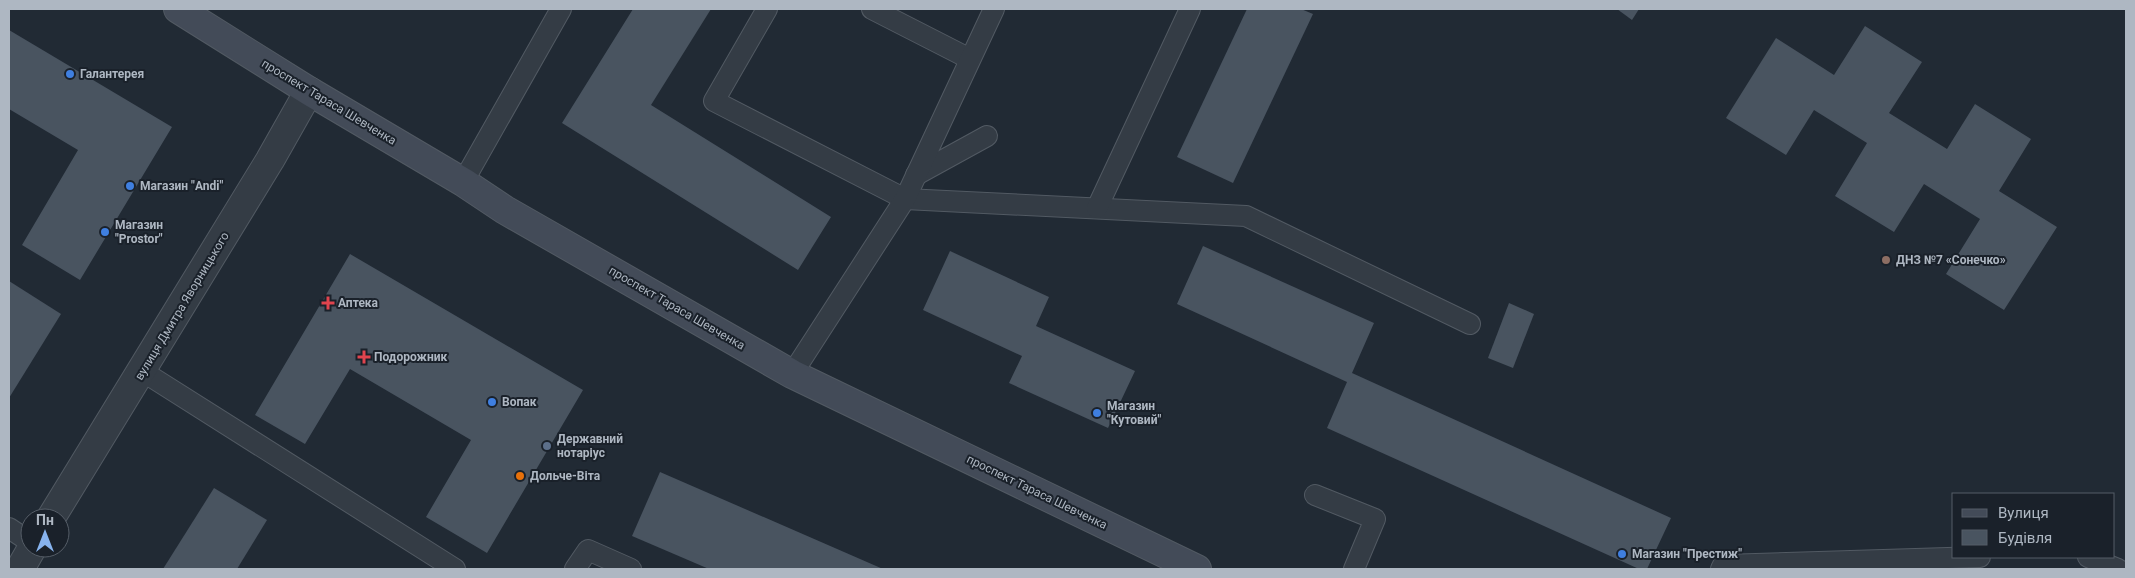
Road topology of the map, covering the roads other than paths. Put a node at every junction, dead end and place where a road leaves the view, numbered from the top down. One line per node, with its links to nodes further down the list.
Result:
1 (178, 9): 8 (street, проспект Тараса Шевченка)
2 (561, 9): 11 (lane)
3 (767, 9): 12 (lane)
4 (872, 9): 7 (lane)
5 (994, 9): 7 (lane)
6 (1190, 9): 13 (lane)
7 (970, 59): 10 (lane)
8 (309, 91): 11 (street, проспект Тараса Шевченка); 15 (street, вулиця Дмитра Яворницького)
9 (988, 136): 10 (lane)
10 (916, 175): 12 (lane)
11 (463, 182): 16 (street, проспект Тараса Шевченка)
12 (905, 199): 13 (lane); 16 (lane)
13 (1097, 208): 14 (lane)
14 (1470, 324)
15 (142, 371): 18 (street, вулиця Дмитра Яворницького); 25 (lane)
16 (792, 374): 28 (street, проспект Тараса Шевченка)
17 (1315, 495): 29 (lane)
18 (57, 508)
19 (9, 528): 20 (lane)
20 (20, 535)
21 (26, 558): 24 (street)
22 (1952, 558): 30 (lane)
23 (2090, 558): 31 (lane)
24 (20, 569)
25 (455, 569)
26 (575, 569): 27 (lane)
27 (631, 569)
28 (1197, 569)
29 (1354, 569)
30 (1721, 569)
31 (2118, 569)

